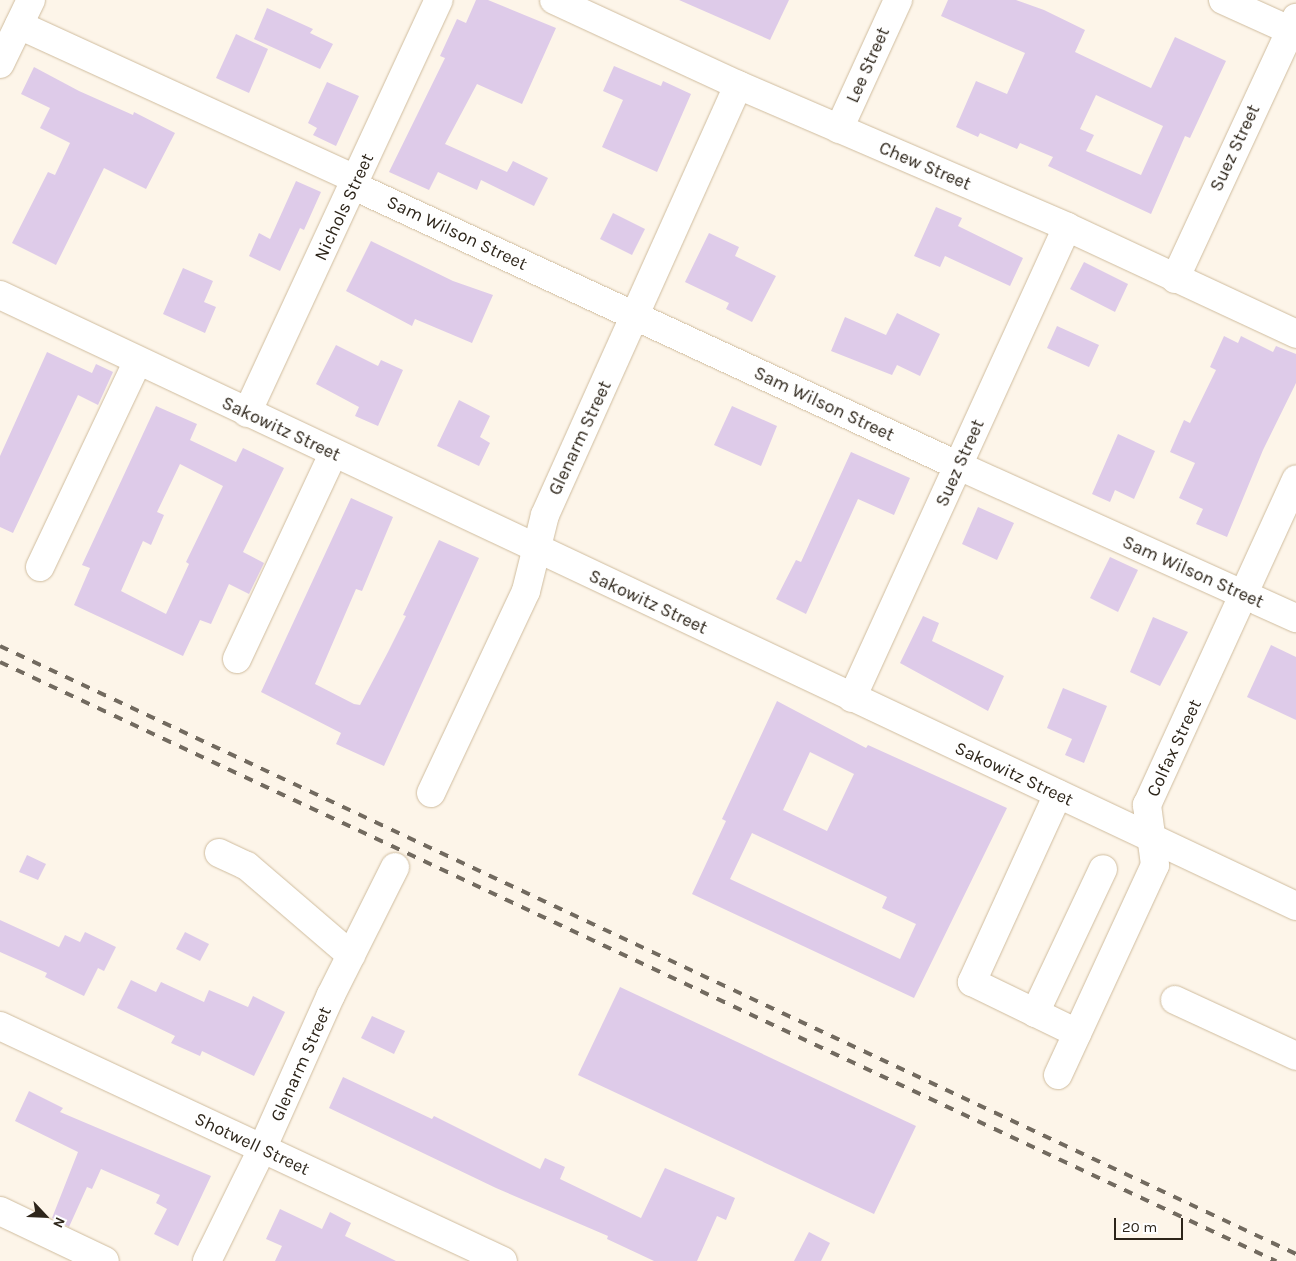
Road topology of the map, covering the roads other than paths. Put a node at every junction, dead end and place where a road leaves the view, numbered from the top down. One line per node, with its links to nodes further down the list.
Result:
1 (30, 0): 6 (street)
2 (439, 0): 11 (street, Nichols Street)
3 (554, 0): 9 (street, Chew Street)
4 (898, 0): 10 (street, Lee Street)
5 (1223, 0): 7 (street)
6 (18, 25): 8 (street); 11 (street, Sam Wilson Street)
7 (1294, 27): 13 (street, Suez Street)
8 (0, 64)
9 (738, 85): 10 (street, Chew Street); 15 (street, Glenarm Street)
10 (839, 129): 12 (street, Chew Street)
11 (356, 183): 15 (street, Sam Wilson Street); 18 (street, Nichols Street)
12 (1067, 227): 13 (street, Chew Street); 20 (street, Suez Street)
13 (1175, 278): 16 (street, Chew Street)
14 (0, 296): 17 (street, Sakowitz Street)
15 (636, 316): 20 (street, Sam Wilson Street); 22 (street, Glenarm Street)
16 (1296, 334)
17 (138, 361): 18 (street, Sakowitz Street); 23 (street)
18 (247, 413): 19 (street, Sakowitz Street)
19 (333, 454): 22 (street, Sakowitz Street); 26 (street)
20 (959, 466): 24 (street, Sam Wilson Street); 27 (street, Suez Street)
21 (1296, 480): 24 (street, Colfax Street)
22 (538, 550): 27 (street, Sakowitz Street); 28 (street, Glenarm Street)
23 (40, 567)
24 (1245, 595): 25 (street, Sam Wilson Street); 30 (street, Colfax Street)
25 (1296, 618)
26 (237, 659)
27 (852, 698): 29 (street, Sakowitz Street)
28 (431, 793)
29 (1058, 794): 30 (street, Sakowitz Street); 37 (street)
30 (1152, 838): 34 (street, Sakowitz Street); 39 (street, Colfax Street)
31 (219, 853): 35 (street)
32 (396, 867): 35 (street, Glenarm Street)
33 (1103, 869): 37 (street)
34 (1296, 906)
35 (351, 955): 42 (street, Glenarm Street)
36 (1175, 1000): 40 (street)
37 (1035, 1013): 39 (street)
38 (0, 1026): 42 (street, Shotwell Street)
39 (1077, 1033): 41 (street, Colfax Street)
40 (1296, 1056)
41 (1058, 1075)
42 (262, 1149): 45 (street, Glenarm Street); 46 (street, Shotwell Street)
43 (0, 1211): 44 (street)
44 (106, 1261)
45 (207, 1261)
46 (503, 1261)

